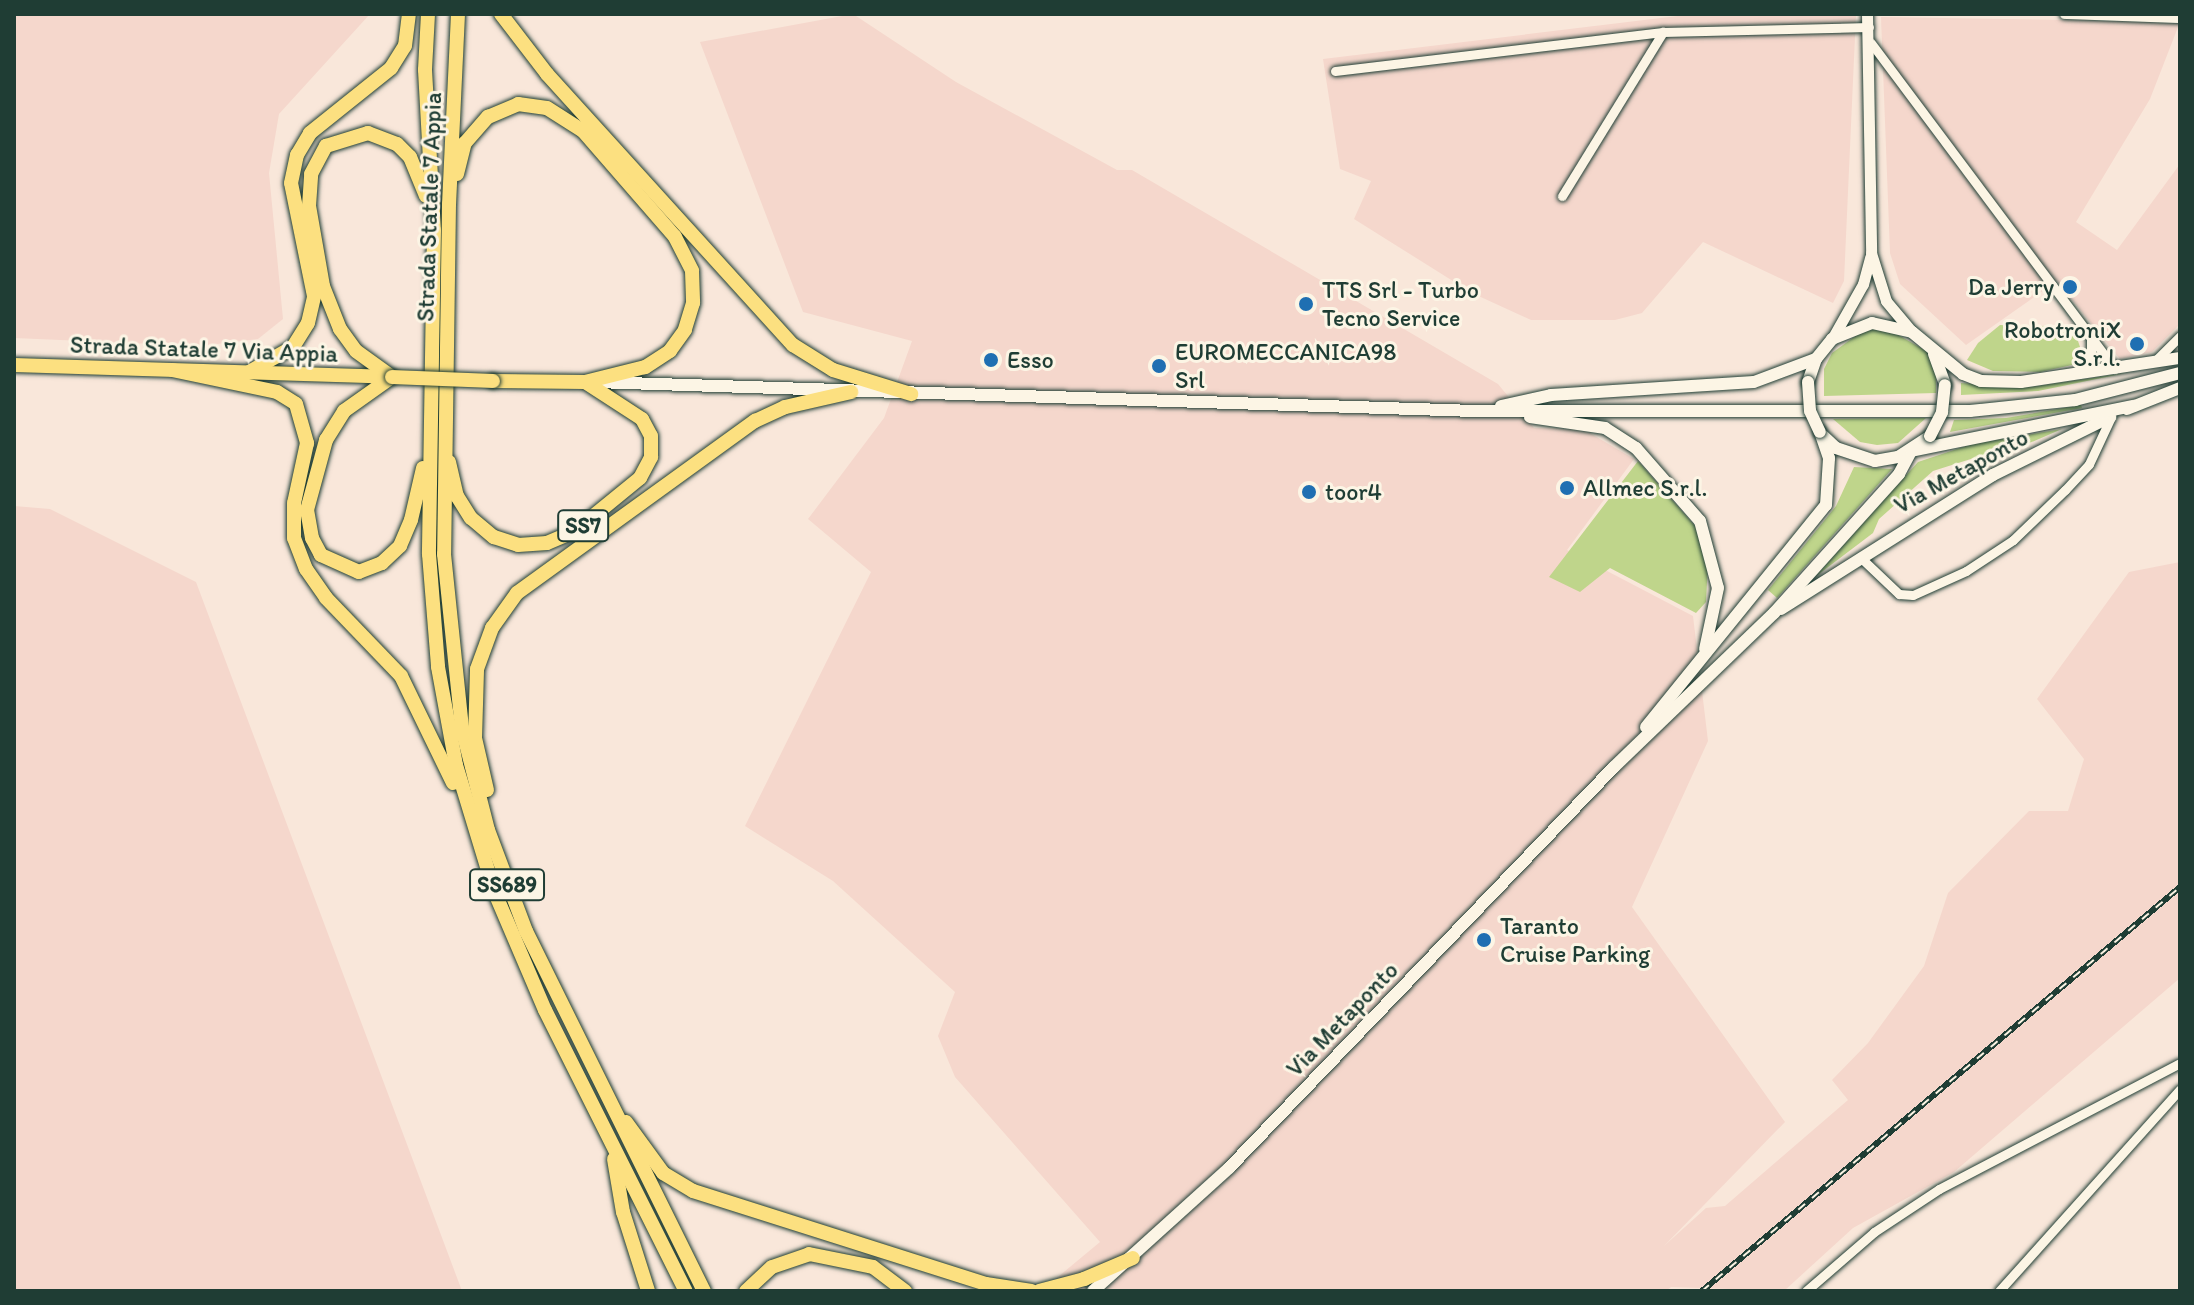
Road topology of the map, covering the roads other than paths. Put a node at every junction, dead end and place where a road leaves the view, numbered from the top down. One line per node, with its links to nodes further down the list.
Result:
1 (409, 14): 26 (main road)
2 (428, 14): 13 (main road, Strada Statale 7 Appia)
3 (458, 14): 12 (main road, Strada Statale 7 Appia)
4 (501, 14): 33 (main road)
5 (2064, 14): 6 (street)
6 (2180, 18)
7 (1868, 20): 8 (street); 9 (street)
8 (1663, 32): 10 (street); 11 (street)
9 (1871, 43): 14 (street); 17 (street)
10 (1335, 71)
11 (1562, 196)
12 (449, 204): 30 (main road, Strada Statale 7 Via Appia); 34 (main road, Strada Statale 7 Appia)
13 (434, 230): 29 (main road); 34 (main road, Strada Statale 7 Appia)
14 (1871, 253): 15 (street); 18 (street)
15 (1912, 332): 18 (main road); 19 (main road)
16 (2180, 336): 22 (street)
17 (2091, 337): 24 (street); 28 (street)
18 (1832, 339): 21 (main road)
19 (1930, 348): 28 (main road); 40 (main road, bridge)
20 (2180, 358): 22 (main road)
21 (1816, 359): 36 (main road); 38 (main road, bridge)
22 (2154, 362): 24 (main road)
23 (14, 365): 25 (main road, Strada Statale 7 Via Appia)
24 (2115, 369): 28 (main road)
25 (172, 370): 26 (main road, Strada Statale 7 Via Appia); 45 (main road)
26 (249, 372): 29 (main road, Strada Statale 7 Via Appia)
27 (2180, 373): 36 (main road)
28 (2079, 375)
29 (392, 377): 30 (main road, Strada Statale 7 Via Appia, bridge); 39 (main road)
30 (585, 382): 32 (main road); 39 (main road, SS7)
31 (2180, 388): 35 (main road, Via Metaponto)
32 (851, 392): 33 (main road); 45 (main road)
33 (911, 394): 36 (main road)
34 (437, 402): 39 (main road, SS689)
35 (2133, 406): 37 (main road, Via Metaponto); 40 (main road)
36 (1476, 411): 43 (main road)
37 (2111, 417): 41 (main road, Via Metaponto); 41 (street)
38 (1820, 432): 40 (main road); 43 (main road)
39 (436, 441): 45 (main road, SS689)
40 (1911, 451): 42 (main road)
41 (1860, 557): 42 (main road, Via Metaponto)
42 (1774, 613): 44 (main road)
43 (1703, 656): 44 (main road)
44 (1614, 767): 50 (main road, Via Metaponto)
45 (481, 831): 48 (main road, SS689); 49 (main road, SS689)
46 (2180, 1063): 59 (street)
47 (2180, 1089): 60 (street)
48 (609, 1105): 53 (main road, SS689); 56 (main road)
49 (612, 1142): 51 (main road); 52 (main road, SS689)
50 (1133, 1258): 57 (main road); 58 (main road, Via Metaponto)
51 (648, 1291)
52 (686, 1291)
53 (704, 1291)
54 (746, 1291): 55 (main road)
55 (905, 1291)
56 (1031, 1291)
57 (1039, 1291)
58 (1093, 1291)
59 (1806, 1291)
60 (1999, 1291)

